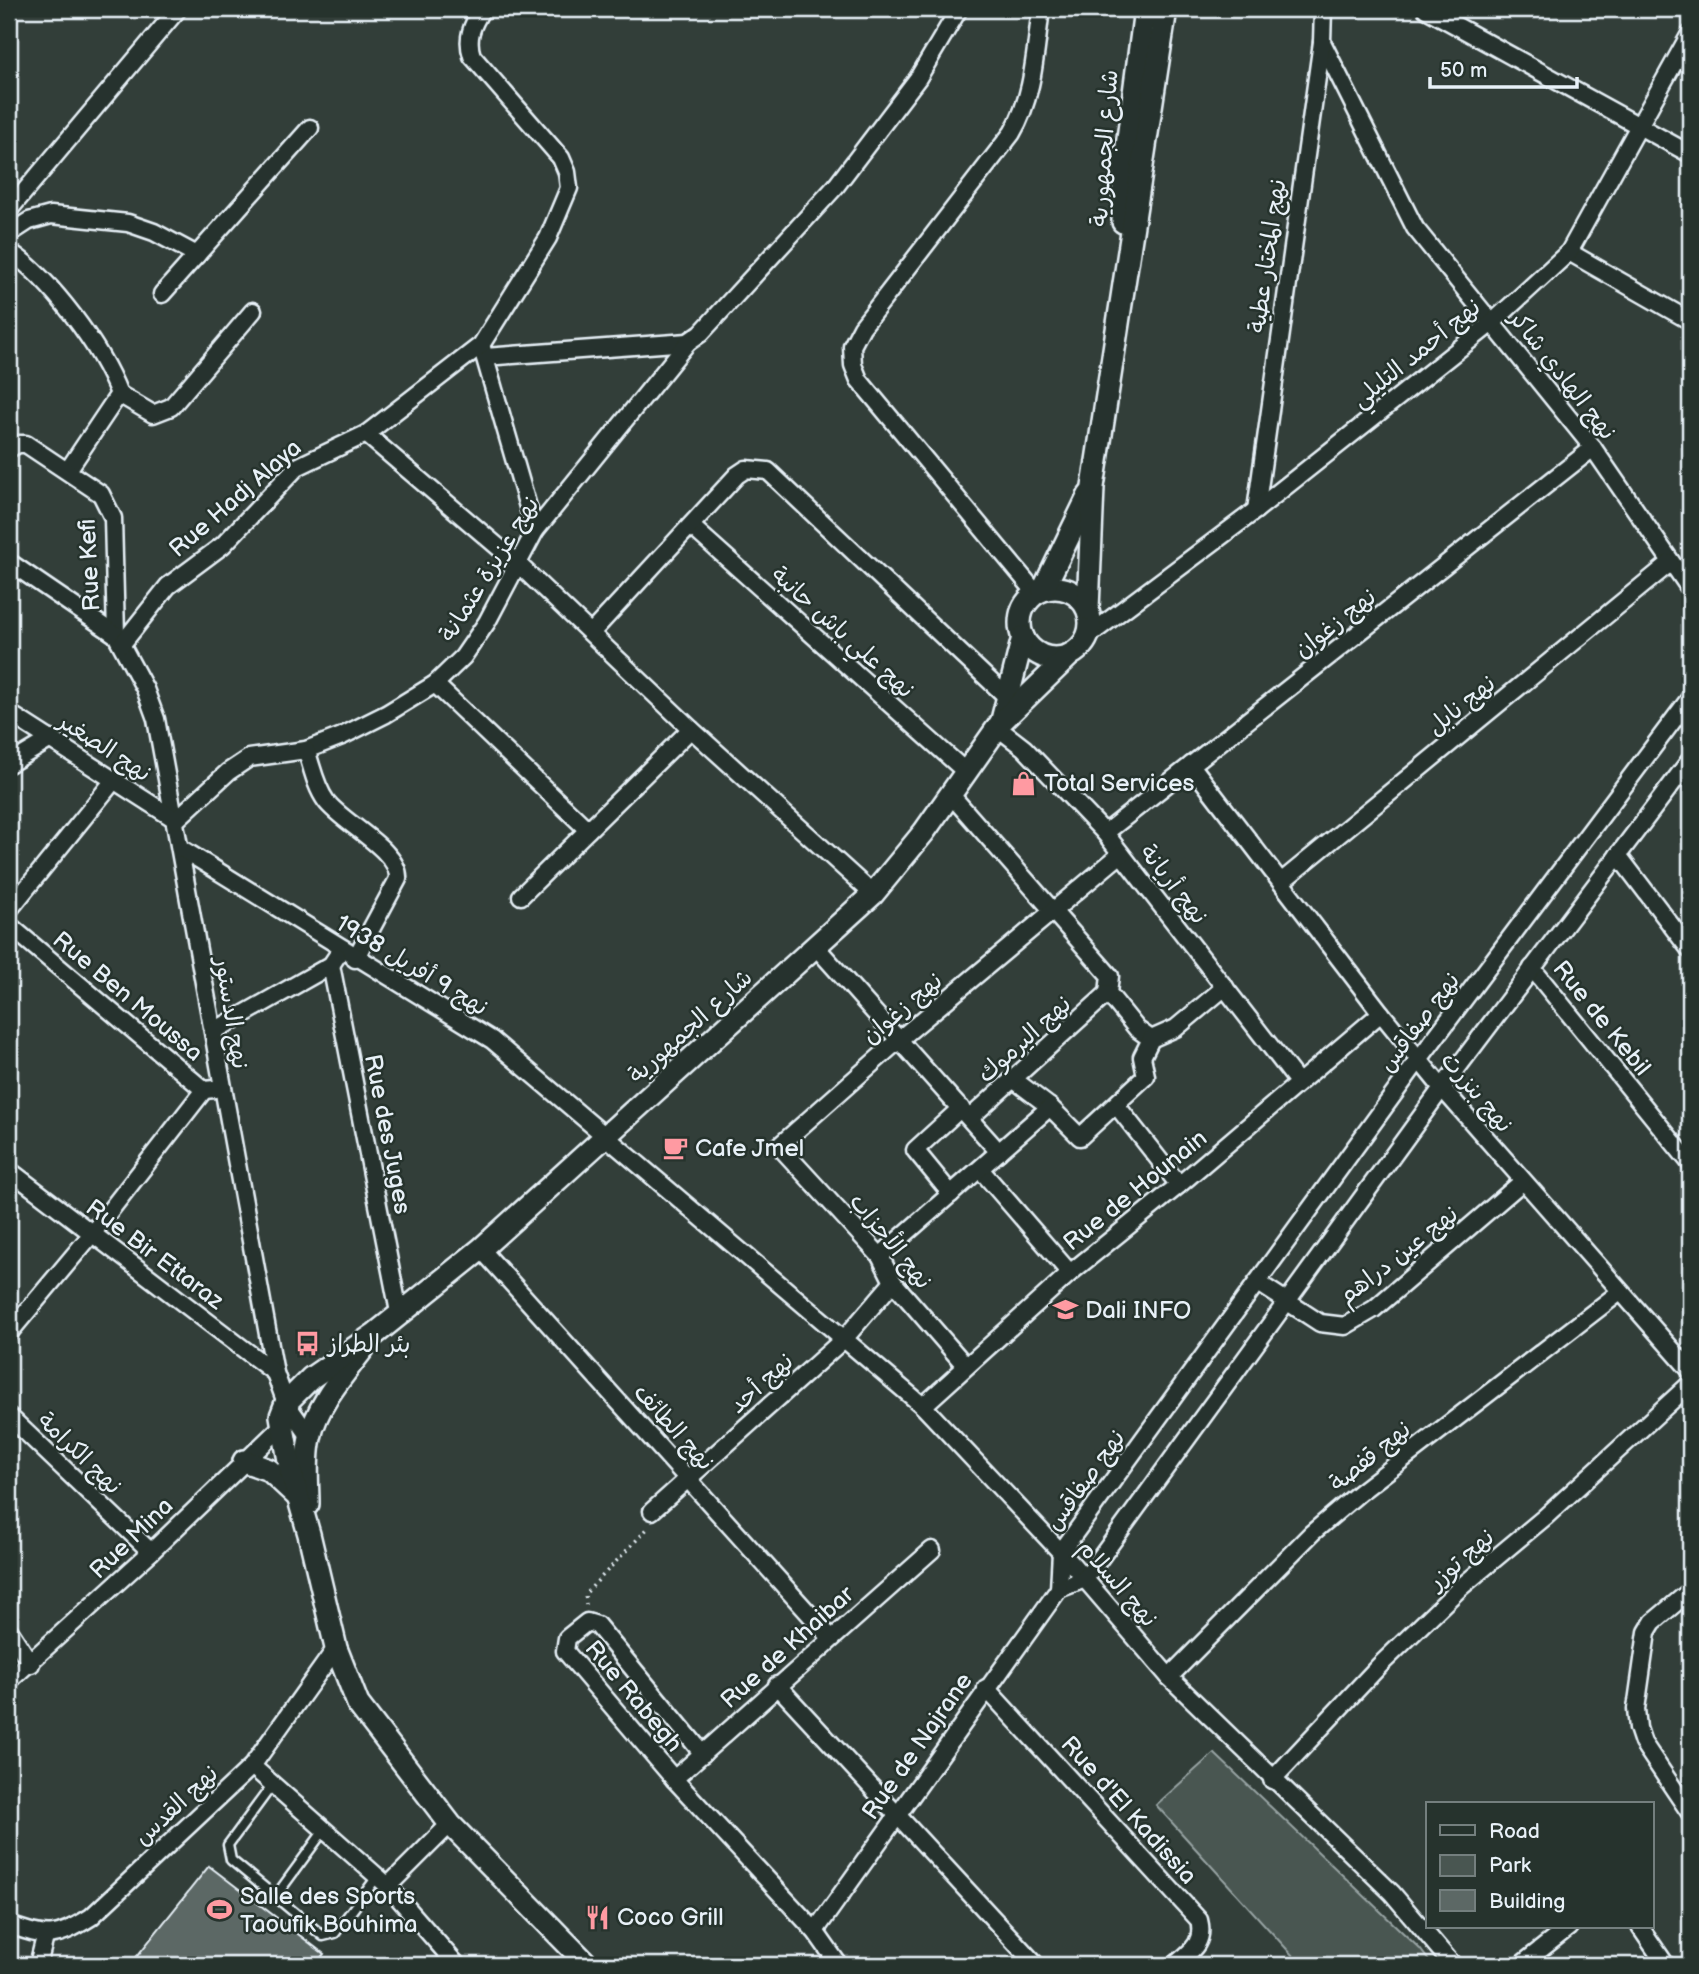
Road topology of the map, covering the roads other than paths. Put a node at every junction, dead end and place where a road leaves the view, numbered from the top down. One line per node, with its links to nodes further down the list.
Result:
1 (178, 9): 14 (street)
2 (482, 9): 25 (street, Rue Hadj Alaya)
3 (959, 9): 24 (street, نهج عزيزة عثمانة)
4 (1041, 9): 39 (street)
5 (1144, 9): 19 (main road, شارع الجمهورية)
6 (1166, 9): 19 (main road)
7 (1323, 9): 10 (street, نهج المختار عطية)
8 (1426, 9): 11 (street)
9 (1690, 34): 11 (street, نهج أحمد التليلي)
10 (1322, 42): 23 (street, نهج الهادي شاكر); 32 (street, نهج المختار عطية)
11 (1640, 127): 13 (street); 17 (street, نهج أحمد التليلي)
12 (310, 128): 18 (street)
13 (1690, 154)
14 (9, 210)
15 (9, 234): 18 (street)
16 (9, 251): 26 (street)
17 (1569, 252): 22 (street); 23 (street, نهج أحمد التليلي)
18 (197, 255): 20 (street)
19 (1123, 291): 31 (main road)
20 (162, 294)
21 (253, 311): 26 (street)
22 (1690, 321)
23 (1493, 322): 28 (street, نهج الهادي شاكر); 32 (street, نهج أحمد التليلي)
24 (688, 342): 25 (street); 34 (street, نهج عزيزة عثمانة)
25 (483, 351): 27 (street, Rue Hadj Alaya); 34 (street)
26 (120, 394): 30 (street)
27 (366, 433): 36 (street); 44 (street, Rue Hadj Alaya)
28 (1592, 448): 37 (street, نهج الهادي شاكر); 56 (street, نهج زغوان)
29 (9, 449): 30 (street, Rue Kefi)
30 (68, 470): 44 (street, Rue Kefi)
31 (1093, 487): 39 (main road); 40 (main road)
32 (1256, 510): 42 (street, نهج أحمد التليلي)
33 (691, 526): 41 (street); 47 (street); 57 (street, نهج علي باش حانبة)
34 (536, 531): 36 (street, نهج عزيزة عثمانة)
35 (9, 562): 44 (street)
36 (517, 564): 41 (street); 46 (street, نهج عزيزة عثمانة)
37 (1670, 564): 38 (street, نهج الهادي شاكر); 66 (street, نهج نابل)
38 (1690, 589)
39 (1039, 592): 40 (main road); 43 (main road)
40 (1088, 609): 42 (main road)
41 (591, 633): 51 (street)
42 (1088, 636): 45 (main road)
43 (1023, 638): 45 (main road); 47 (main road)
44 (119, 640): 60 (street, نهج الدستور)
45 (1069, 656): 50 (main road, شارع الجمهورية)
46 (435, 684): 53 (street, نهج عزيزة عثمانة); 61 (street)
47 (1007, 697): 50 (main road)
48 (1690, 698): 84 (street, نهج صفاقس)
49 (9, 713): 52 (street, نهج الصغير)
50 (1000, 725): 57 (main road, شارع الجمهورية); 62 (street, نهج أريانة)
51 (691, 729): 61 (street); 67 (street)
52 (51, 739): 55 (street); 58 (street, نهج الصغير)
53 (306, 750): 60 (street, نهج عزيزة عثمانة); 75 (street)
54 (1690, 760): 65 (street)
55 (9, 764)
56 (1191, 765): 62 (street, نهج زغوان); 66 (street, نهج بنزرت)
57 (966, 772): 59 (main road, شارع الجمهورية)
58 (115, 779): 60 (street, نهج الصغير); 69 (street)
59 (951, 795): 67 (main road, شارع الجمهورية); 70 (street)
60 (176, 820): 63 (street, نهج الدستور)
61 (588, 830): 68 (street)
62 (1105, 833): 64 (street, نهج أريانة)
63 (182, 849): 73 (street, نهج 9 أفريل 1938); 81 (street, نهج الدستور)
64 (1121, 854): 70 (street, نهج زغوان); 78 (street, نهج أريانة)
65 (1618, 855): 74 (street); 77 (street)
66 (1281, 882): 80 (street, نهج بنزرت)
67 (873, 894): 72 (main road, شارع الجمهورية)
68 (521, 896)
69 (9, 910)
70 (1054, 912): 79 (street); 82 (street, نهج زغوان)
71 (9, 925): 89 (street, Rue Ben Moussa)
72 (817, 948): 82 (street); 93 (main road, شارع الجمهورية)
73 (341, 950): 75 (street, نهج 9 أفريل 1938); 76 (street)
74 (1690, 950)
75 (355, 959): 93 (street, نهج 9 أفريل 1938)
76 (331, 965): 81 (street); 110 (street, Rue des Juges)
77 (1532, 968): 87 (street); 96 (street, Rue de Kebil)
78 (1225, 987): 83 (street); 86 (street, نهج أريانة)
79 (1108, 993): 83 (street); 85 (street, نهج اليرموك)
80 (1381, 1013): 84 (street, نهج بنزرت); 86 (street, Rue de Hounain)
81 (214, 1031): 88 (street, نهج الدستور)
82 (901, 1038): 92 (street); 94 (street, نهج زغوان)
83 (1151, 1039): 90 (street)
84 (1420, 1058): 87 (street, نهج بنزرت); 107 (street, نهج صفاقس)
85 (1013, 1079): 91 (street); 92 (street, نهج اليرموك)
86 (1298, 1082): 100 (street, Rue de Hounain)
87 (1442, 1088): 99 (street, نهج بنزرت); 109 (street)
88 (221, 1089): 89 (street, Rue Ben Moussa); 116 (street, نهج الدستور)
89 (204, 1090): 102 (street)
90 (1117, 1106): 91 (street); 100 (street)
91 (1050, 1107): 95 (street)
92 (966, 1113): 95 (street); 101 (street, نهج اليرموك)
93 (604, 1138): 103 (main road, شارع الجمهورية); 113 (street, نهج السلام)
94 (779, 1146): 104 (street, نهج الأحزاب)
95 (999, 1152): 97 (street)
96 (1690, 1163)
97 (980, 1169): 101 (street); 105 (street)
98 (9, 1170): 102 (street, Rue Bir Ettaraz)
99 (1522, 1182): 108 (street, نهج بنزرت); 109 (street, نهج عين دراهم)
100 (1179, 1185): 105 (street, Rue de Hounain)
101 (951, 1194): 104 (street)
102 (91, 1235): 111 (street); 116 (street, Rue Bir Ettaraz)
103 (481, 1249): 110 (main road, شارع الجمهورية); 124 (street, نهج الطائف)
104 (880, 1256): 106 (street, نهج الأحزاب)
105 (1070, 1273): 114 (street, Rue de Hounain)
106 (893, 1282): 113 (street, نهج أحد); 114 (street, نهج الأحزاب)
107 (1258, 1282): 109 (street, نهج عين دراهم); 130 (street, نهج صفاقس)
108 (1619, 1292): 115 (street, نهج بنزرت); 138 (street, نهج قفصة)
109 (1287, 1303): 131 (street)
110 (399, 1312): 112 (main road, شارع الجمهورية)
111 (9, 1333)
112 (375, 1334): 118 (main road); 122 (main road)
113 (845, 1338): 119 (street, نهج السلام); 124 (street, نهج أحد)
114 (965, 1365): 119 (street, Rue de Hounain)
115 (1690, 1370)
116 (275, 1373): 118 (street, نهج الدستور)
117 (1690, 1384): 145 (street, نهج توزر)
118 (286, 1403): 121 (main road); 122 (street, نهج الدستور)
119 (923, 1406): 130 (street, نهج السلام)
120 (9, 1416): 129 (street, نهج الكرامة)
121 (282, 1426): 123 (street, Rue Mina); 125 (main road)
122 (310, 1437): 127 (main road)
123 (244, 1461): 125 (main road); 129 (street, Rue Mina)
124 (690, 1478): 126 (street, نهج أحد); 135 (street, نهج الطائف)
125 (297, 1496): 127 (main road)
126 (652, 1511)
127 (309, 1534): 136 (main road)
128 (932, 1550): 135 (street, Rue de Khaibar)
129 (151, 1552): 137 (street, Rue Mina)
130 (1061, 1552): 131 (street, نهج السلام); 132 (street, نهج صفاقس)
131 (1085, 1579): 132 (street); 138 (street, نهج السلام)
132 (1059, 1589): 141 (street, Rue de Najrane)
133 (1690, 1591): 147 (street)
134 (9, 1630): 137 (street)
135 (831, 1638): 140 (street, Rue de Khaibar)
136 (336, 1647): 143 (street, نهج القدس); 149 (main road)
137 (31, 1664): 139 (street, Rue Mina)
138 (1169, 1676): 145 (street, نهج السلام)
139 (9, 1681)
140 (777, 1685): 142 (street, Rue de Khaibar); 148 (street)
141 (986, 1688): 148 (street, Rue de Najrane); 163 (street, Rue d'El Kadissia)
142 (703, 1754): 144 (street, Rue de Khaibar); 144 (street, Rue Rabegh)
143 (251, 1766): 146 (street); 157 (street, نهج القدس)
144 (674, 1779): 156 (street, Rue Rabegh)
145 (1272, 1780): 164 (street, نهج السلام)
146 (272, 1784): 150 (street); 151 (lane)
147 (1690, 1813)
148 (895, 1817): 156 (street, Rue de Najrane); 162 (street)
149 (450, 1824): 151 (street); 160 (main road)
150 (325, 1829): 151 (street); 152 (lane)
151 (382, 1881): 159 (street)
152 (281, 1889)
153 (9, 1925): 157 (street)
154 (1568, 1928): 165 (street)
155 (1641, 1928): 166 (street)
156 (815, 1931): 161 (street)
157 (45, 1937): 158 (street)
158 (38, 1965)
159 (457, 1965)
160 (588, 1965)
161 (839, 1965)
162 (1036, 1965)
163 (1175, 1965)
164 (1453, 1965)
165 (1521, 1965)
166 (1666, 1965)

